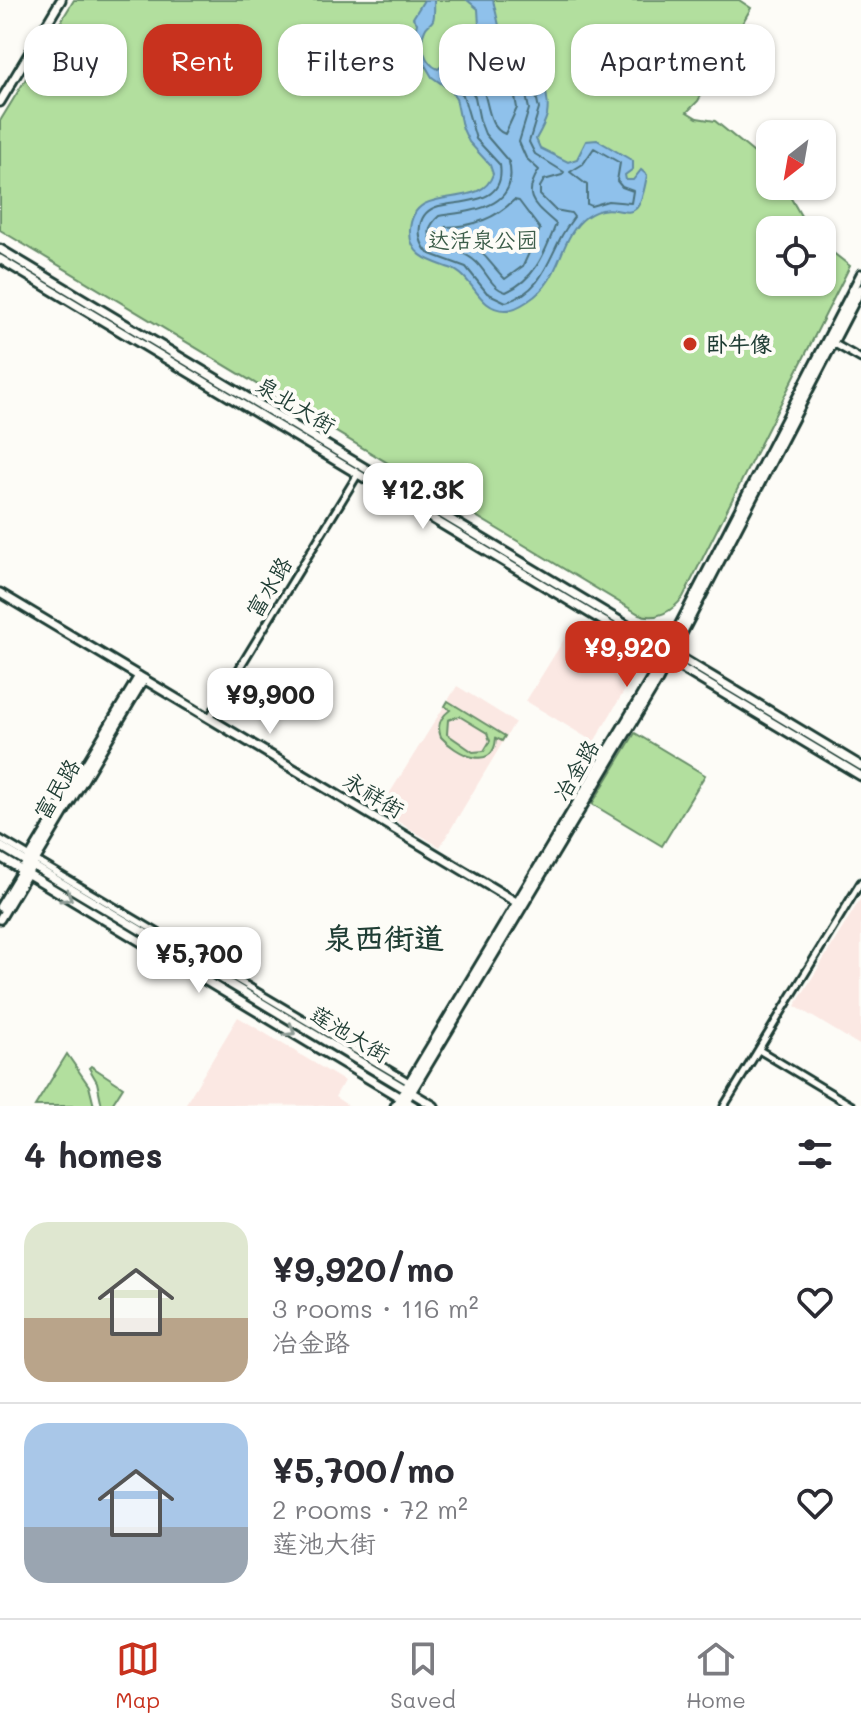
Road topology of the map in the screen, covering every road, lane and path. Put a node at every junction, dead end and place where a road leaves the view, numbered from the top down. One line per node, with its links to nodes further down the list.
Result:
1 (61, 0): 2 (main road)
2 (0, 102)
3 (0, 249): 11 (main road, 泉北大街)
4 (0, 259): 9 (main road, 泉北大街)
5 (861, 274): 11 (main road, 冶金路)
6 (861, 289): 7 (main road, 冶金路)
7 (833, 343): 8 (street); 11 (main road, 冶金路)
8 (861, 359)
9 (358, 474): 11 (main road, 泉北大街); 13 (street, 富水路)
10 (0, 593): 12 (main road, 永祥街)
11 (668, 655): 14 (main road, 泉北大街); 15 (main road, 泉北大街); 22 (main road, 冶金路)
12 (142, 678): 13 (main road, 永祥街); 19 (main road, 富民路)
13 (209, 718): 22 (main road, 永祥街)
14 (861, 766)
15 (861, 776)
16 (0, 839): 19 (street)
17 (0, 846): 19 (main road, 莲池大街)
18 (0, 857): 20 (main road, 莲池大街)
19 (31, 861): 20 (main road, 富民路); 26 (main road, 莲池大街)
20 (25, 872): 23 (main road, 富民路); 24 (main road, 富民路); 27 (main road, 莲池大街, one-way to 27)
21 (861, 882): 25 (street)
22 (520, 904): 26 (main road, 冶金路)
23 (0, 907)
24 (0, 919)
25 (759, 1050): 31 (street); 32 (street)
26 (409, 1088): 27 (main road, 冶金路); 30 (main road, 莲池大街)
27 (403, 1101): 28 (main road, 冶金路); 29 (main road, 莲池大街)
28 (395, 1106)
29 (414, 1106)
30 (434, 1106)
31 (724, 1106)
32 (852, 1106)

